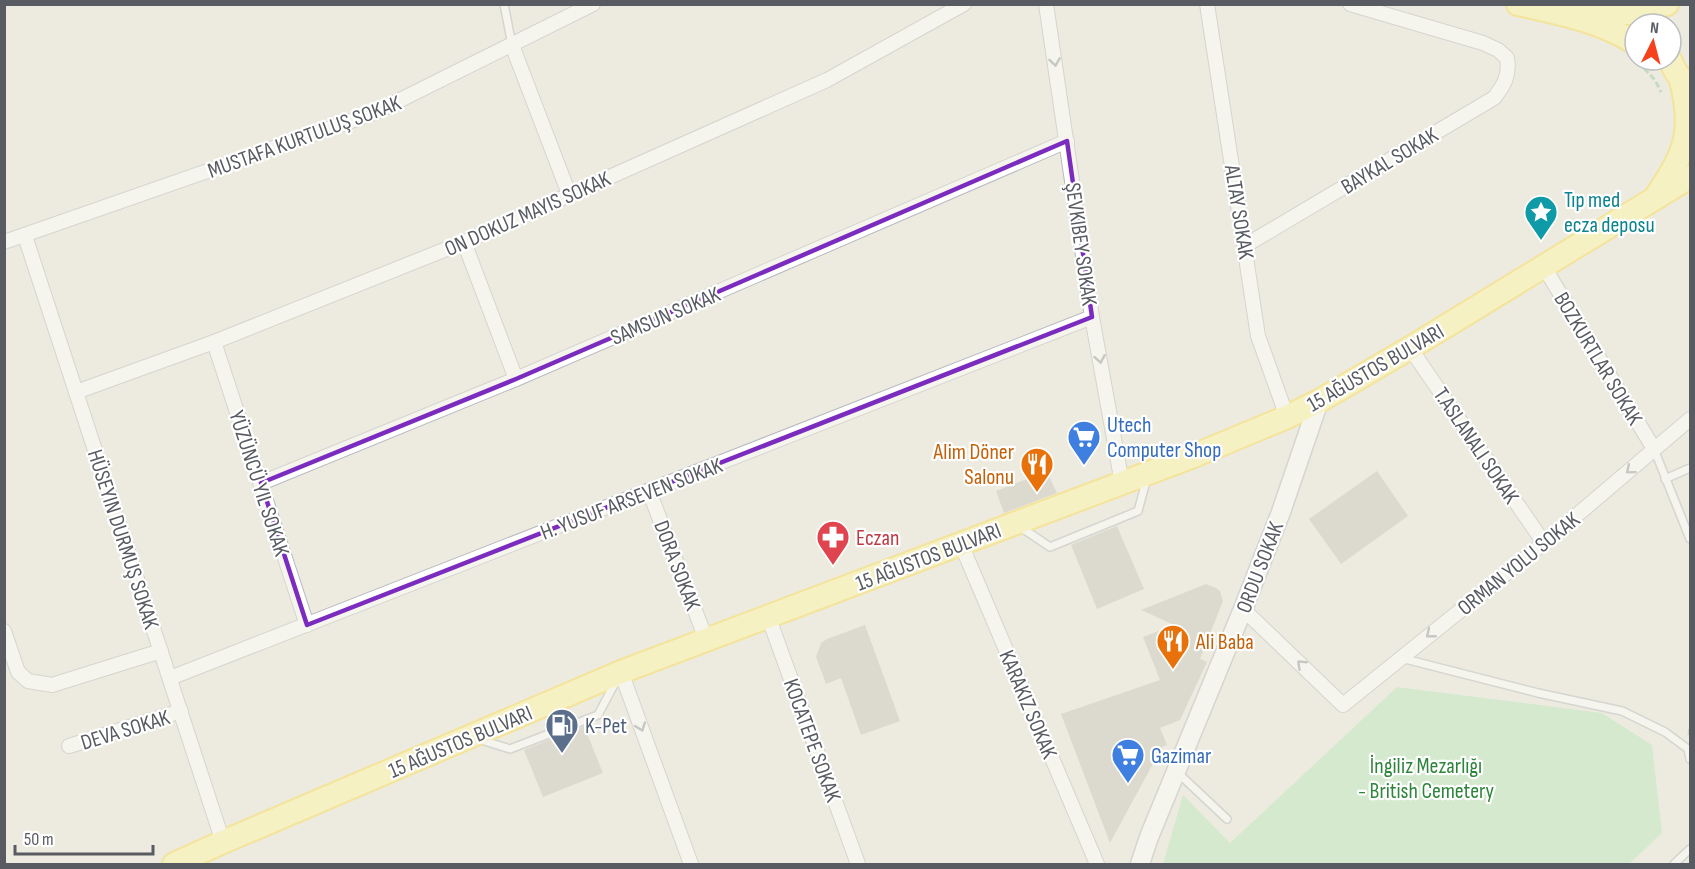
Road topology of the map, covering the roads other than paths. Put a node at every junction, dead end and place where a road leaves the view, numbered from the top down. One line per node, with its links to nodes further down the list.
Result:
1 (504, 4): 11 (lane)
2 (592, 4): 11 (street, MUSTAFA KURTULUŞ SOKAK)
3 (964, 4): 15 (street)
4 (1046, 4): 13 (street, ŞEVKIBEY SOKAK, one-way to 13)
5 (1207, 4): 20 (street, ALTAY SOKAK)
6 (1350, 4): 20 (street, BAYKAL SOKAK)
7 (1518, 4): 9 (main road)
8 (1667, 4): 9 (main road)
9 (1569, 15): 10 (main road)
10 (1623, 41)
11 (512, 45): 15 (street); 17 (street, MUSTAFA KURTULUŞ SOKAK)
12 (1675, 72): 16 (main road, 15 AĞUSTOS BULVARI)
13 (1067, 141): 22 (street, ŞEVKIBEY SOKAK); 25 (street, SAMSUN SOKAK)
14 (1689, 181): 16 (main road, 15 AĞUSTOS BULVARI)
15 (569, 194): 19 (street)
16 (1657, 196): 21 (main road, 15 AĞUSTOS BULVARI)
17 (25, 236): 18 (street, MUSTAFA KURTULUŞ SOKAK); 26 (street, HÜSEYIN DURMUŞ SOKAK)
18 (4, 242)
19 (464, 242): 23 (street); 25 (street)
20 (1246, 245): 28 (street, ALTAY SOKAK)
21 (1544, 267): 24 (main road, 15 AĞUSTOS BULVARI); 30 (street, BOZKURTLAR SOKAK)
22 (1092, 317): 35 (street, ŞEVKIBEY SOKAK, one-way to 35); 36 (street, H. YUSUF ARSEVEN SOKAK)
23 (214, 342): 26 (street); 34 (street)
24 (1410, 348): 27 (main road, 15 AĞUSTOS BULVARI); 39 (street, T.ASLANALI SOKAK)
25 (516, 379): 34 (street, SAMSUN SOKAK)
26 (76, 392): 46 (street, HÜSEYIN DURMUŞ SOKAK)
27 (1318, 401): 28 (main road, 15 AĞUSTOS BULVARI); 41 (street, ORDU SOKAK)
28 (1287, 417): 32 (main road, 15 AĞUSTOS BULVARI)
29 (1690, 419): 30 (street, ORMAN YOLU SOKAK)
30 (1654, 450): 33 (lane); 39 (street, ORMAN YOLU SOKAK, one-way to 39)
31 (1690, 468): 33 (lane)
32 (1149, 473): 35 (main road, 15 AĞUSTOS BULVARI); 37 (lane)
33 (1665, 479): 38 (lane)
34 (261, 483): 43 (street)
35 (1122, 483): 37 (main road, 15 AĞUSTOS BULVARI)
36 (649, 491): 43 (street, H. YUSUF ARSEVEN SOKAK); 45 (street, DORA SOKAK)
37 (1014, 524): 40 (main road, 15 AĞUSTOS BULVARI)
38 (1690, 539)
39 (1544, 543): 47 (street, ORMAN YOLU SOKAK, one-way to 47)
40 (961, 544): 42 (main road, 15 AĞUSTOS BULVARI); 61 (street)
41 (1243, 609): 47 (street, ORMAN YOLU SOKAK, one-way to 41); 54 (street, ORDU SOKAK)
42 (768, 616): 45 (main road, 15 AĞUSTOS BULVARI); 60 (street, KOCATEPE SOKAK)
43 (307, 625): 49 (street, H. YUSUF ARSEVEN SOKAK)
44 (4, 631): 46 (street)
45 (706, 639): 48 (main road, 15 AĞUSTOS BULVARI)
46 (161, 651): 49 (street, HÜSEYIN DURMUŞ SOKAK)
47 (1401, 658): 53 (lane)
48 (621, 672): 51 (main road, 15 AĞUSTOS BULVARI); 51 (lane); 59 (street, one-way to 59)
49 (170, 678): 50 (street, HÜSEYIN DURMUŞ SOKAK)
50 (181, 711): 52 (street, DEVA SOKAK); 56 (street, HÜSEYIN DURMUŞ SOKAK)
51 (470, 737): 56 (main road, 15 AĞUSTOS BULVARI)
52 (69, 746)
53 (1690, 759)
54 (1176, 772): 55 (lane); 62 (street, ORDU SOKAK)
55 (1227, 819)
56 (223, 842): 58 (main road, 15 AĞUSTOS BULVARI)
57 (1690, 849): 63 (lane)
58 (174, 864)
59 (689, 864)
60 (858, 864)
61 (1097, 864)
62 (1140, 864)
63 (1674, 864)

